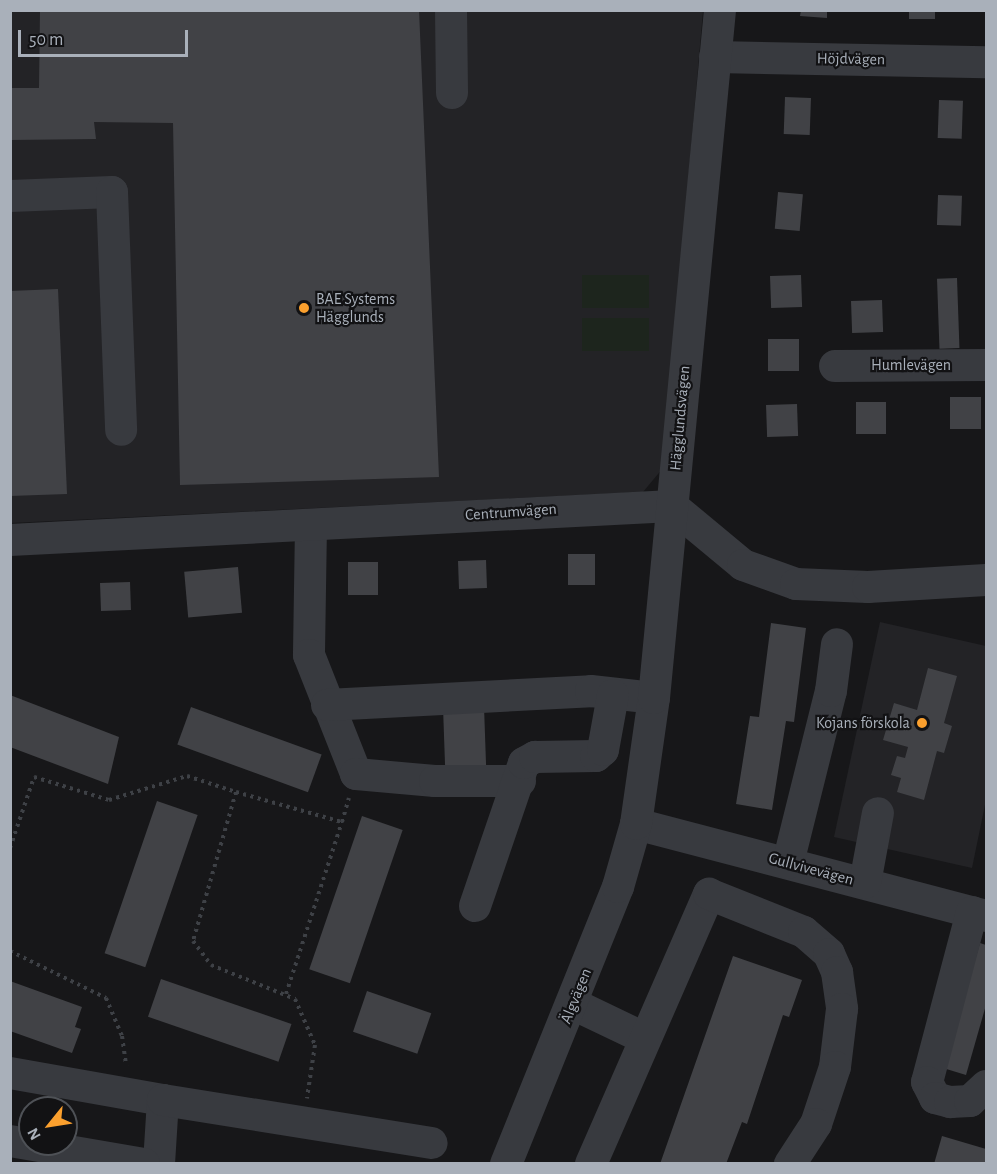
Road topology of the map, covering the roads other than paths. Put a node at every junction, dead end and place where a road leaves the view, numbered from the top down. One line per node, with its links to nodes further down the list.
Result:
1 (451, 10): 5 (street)
2 (720, 10): 3 (street, Hägglundsvägen)
3 (715, 57): 4 (street, Höjdvägen); 10 (street, Hägglundsvägen)
4 (987, 62)
5 (452, 93)
6 (10, 196): 9 (street)
7 (987, 365): 8 (street, Humlevägen)
8 (835, 366)
9 (122, 430)
10 (672, 506): 11 (street, Centrumvägen); 13 (street); 16 (street, Hägglundsvägen)
11 (311, 525): 12 (street, Centrumvägen); 17 (street)
12 (10, 540)
13 (987, 580)
14 (837, 644): 22 (street)
15 (612, 695): 16 (street); 17 (street); 18 (street)
16 (654, 698): 20 (street, Hägglundsvägen)
17 (327, 705): 18 (street)
18 (520, 781): 25 (street)
19 (878, 813): 23 (street)
20 (636, 824): 21 (street, Gullvivevägen); 27 (street, Älgvägen)
21 (721, 846): 22 (street, Gullvivevägen); 24 (street)
22 (788, 863): 23 (street, Gullvivevägen)
23 (865, 884): 26 (street, Gullvivevägen)
24 (709, 894): 28 (street); 38 (street)
25 (475, 906)
26 (979, 914): 30 (street)
27 (573, 1004): 28 (street); 36 (street, Älgvägen)
28 (644, 1038): 37 (street)
29 (10, 1073): 31 (street)
30 (987, 1086)
31 (164, 1100): 33 (street); 35 (street)
32 (10, 1141): 34 (street)
33 (432, 1143)
34 (144, 1164)
35 (159, 1164)
36 (506, 1164)
37 (591, 1164)
38 (790, 1164)

